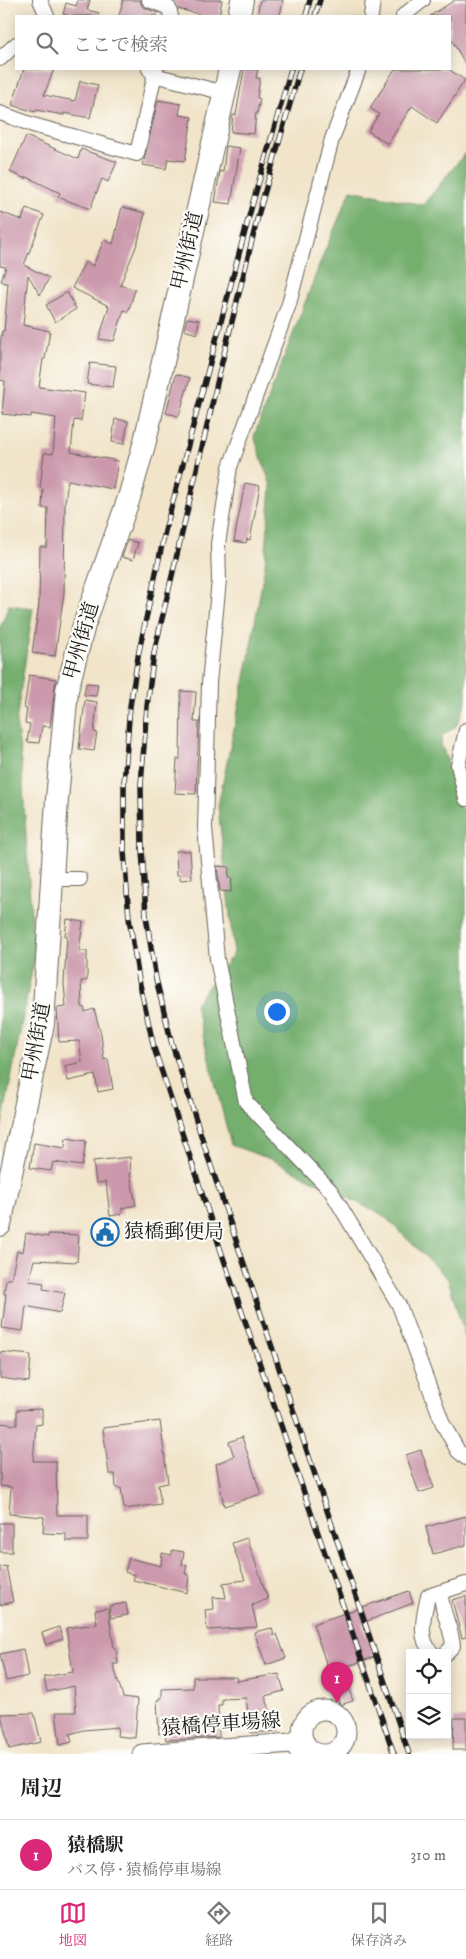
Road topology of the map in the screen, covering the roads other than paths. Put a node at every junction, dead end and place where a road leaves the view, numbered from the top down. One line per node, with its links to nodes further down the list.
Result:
1 (40, 0): 6 (street)
2 (149, 0): 7 (street)
3 (242, 0): 8 (highway)
4 (373, 0): 9 (street)
5 (423, 0): 10 (street)
6 (47, 15)
7 (171, 15)
8 (239, 15)
9 (371, 15)
10 (404, 15)
11 (15, 45): 12 (street)
12 (0, 59)
13 (230, 70): 16 (highway, 甲州街道)
14 (359, 70): 23 (street)
15 (153, 71): 16 (street); 17 (street)
16 (225, 94): 20 (highway, 甲州街道)
17 (0, 113)
18 (466, 730): 19 (street)
19 (466, 799)
20 (52, 879): 21 (street); 22 (highway, 甲州街道)
21 (80, 879)
22 (0, 1225)
23 (466, 1458)
24 (466, 1584): 25 (street)
25 (441, 1592): 26 (street); 27 (street)
26 (429, 1649)
27 (450, 1649)
28 (297, 1745): 29 (main road, 猿橋停車場線)
29 (142, 1754)

